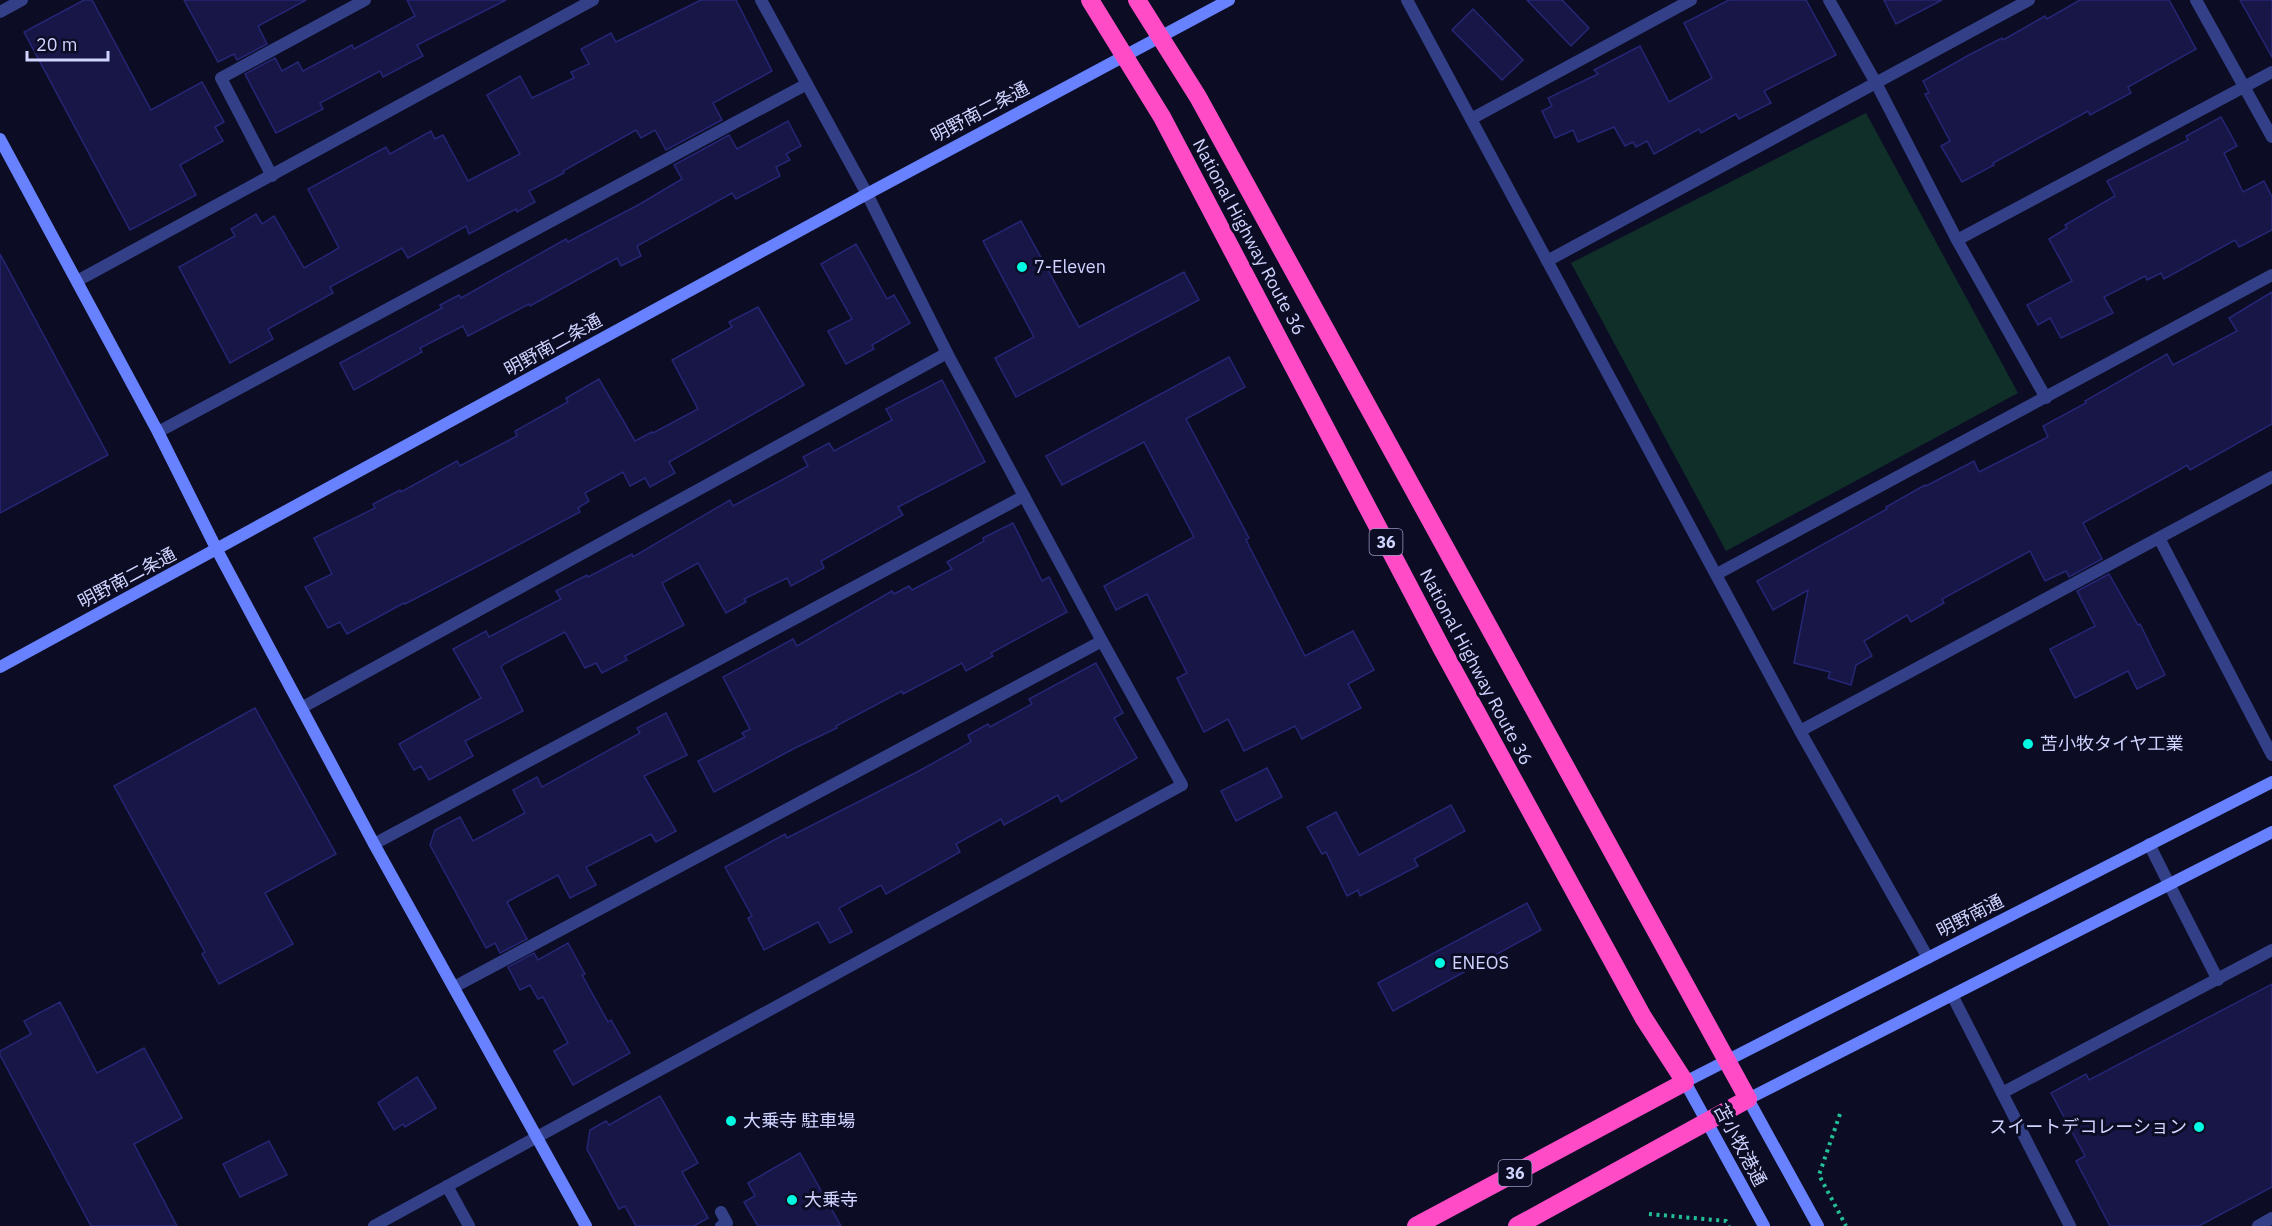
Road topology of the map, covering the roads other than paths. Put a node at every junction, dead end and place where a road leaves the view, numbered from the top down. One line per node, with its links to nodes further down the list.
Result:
1 (22, 0): 13 (street)
2 (365, 0): 23 (street)
3 (593, 0): 23 (street)
4 (761, 0): 18 (street)
5 (1090, 0): 15 (highway, National Highway Route 36 / 36)
6 (1137, 0): 14 (highway, National Highway Route 36)
7 (1229, 0): 14 (street, 明野南二条通)
8 (1407, 0): 20 (street)
9 (1691, 0): 20 (street)
10 (1829, 0): 17 (street)
11 (2029, 0): 17 (street)
12 (2196, 0): 19 (street)
13 (0, 12)
14 (1159, 37): 15 (street, 明野南二条通); 52 (highway, National Highway Route 36)
15 (1124, 55): 24 (street, 明野南二条通); 53 (highway, National Highway Route 36 / 36)
16 (2272, 72): 19 (street)
17 (1875, 83): 25 (street); 26 (street)
18 (807, 84): 24 (street); 31 (street)
19 (2245, 87): 21 (street); 25 (street)
20 (1471, 119): 26 (street)
21 (2272, 137)
22 (0, 139): 28 (street)
23 (272, 176): 28 (street)
24 (867, 194): 29 (street); 35 (street, 明野南二条通)
25 (1957, 240): 30 (street)
26 (1547, 261): 36 (street)
27 (2272, 275): 30 (street)
28 (77, 281): 31 (street)
29 (947, 353): 33 (street); 39 (street)
30 (2046, 398): 36 (street)
31 (159, 432): 35 (street)
32 (2272, 477): 34 (street)
33 (1024, 496): 37 (street); 44 (street)
34 (2159, 538): 40 (street); 41 (street)
35 (217, 550): 38 (street, 明野南二条通); 39 (street)
36 (1717, 574): 40 (street)
37 (1102, 641): 50 (street); 57 (street)
38 (0, 667)
39 (303, 707): 44 (street)
40 (1800, 731): 48 (street)
41 (2272, 755)
42 (2272, 782): 45 (street, 明野南通)
43 (2272, 832): 46 (street)
44 (374, 844): 50 (street)
45 (2149, 844): 46 (street); 48 (street, 明野南通)
46 (2169, 884): 49 (street); 51 (street)
47 (2272, 950): 49 (street)
48 (1928, 958): 52 (street, 明野南通)
49 (2218, 980): 54 (street)
50 (454, 987): 57 (street)
51 (1952, 995): 54 (street); 55 (street)
52 (1727, 1061): 53 (street, 明野南通); 55 (highway, National Highway Route 36)
53 (1685, 1082): 56 (street, 苫小牧港通); 65 (highway, 36)
54 (2002, 1092): 69 (street)
55 (1748, 1099): 56 (highway); 68 (street, 苫小牧港通)
56 (1707, 1122): 66 (highway); 67 (street, 苫小牧港通)
57 (537, 1137): 58 (street); 63 (street)
58 (447, 1186): 61 (street); 62 (street)
59 (721, 1212): 64 (street)
60 (2272, 1218): 70 (street)
61 (374, 1226)
62 (469, 1226)
63 (586, 1226)
64 (721, 1226)
65 (1416, 1226)
66 (1516, 1226)
67 (1764, 1226)
68 (1818, 1226)
69 (2070, 1226)
70 (2258, 1226)

